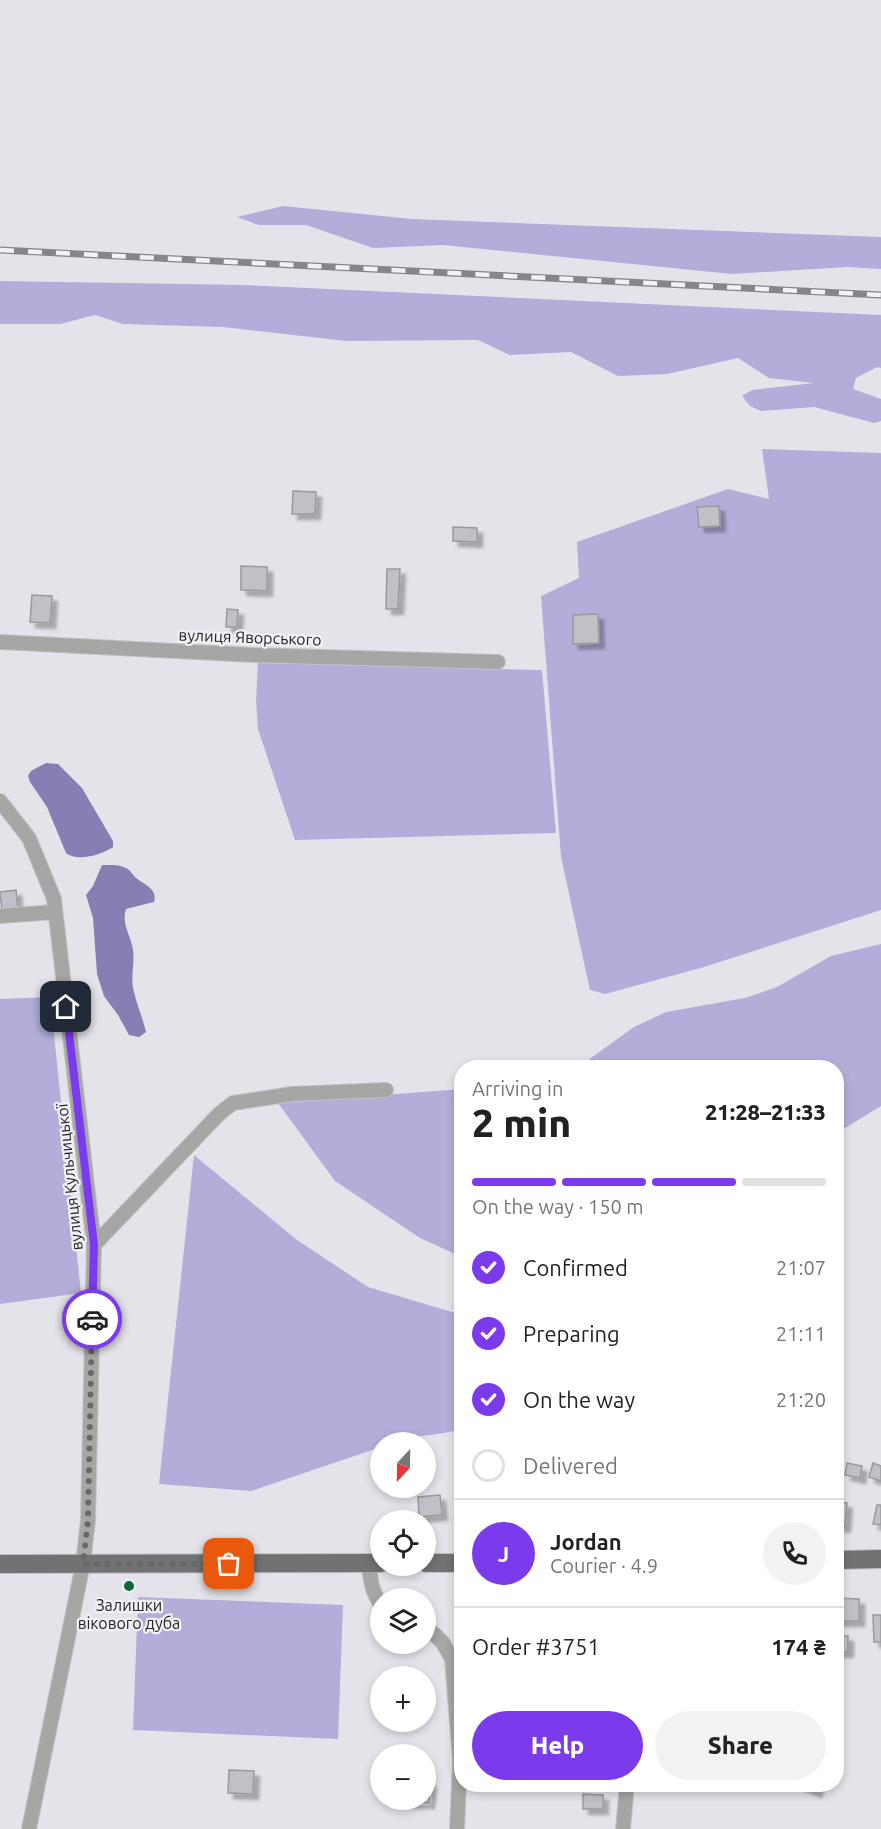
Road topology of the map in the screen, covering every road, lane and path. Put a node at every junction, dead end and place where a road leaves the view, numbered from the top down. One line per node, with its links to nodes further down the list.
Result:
1 (0, 642): 2 (street, вулиця Яворського)
2 (498, 662)
3 (0, 801): 4 (street, вулиця Кульчицької)
4 (55, 912): 5 (street); 7 (street, вулиця Кульчицької)
5 (0, 916)
6 (386, 1090): 7 (street)
7 (94, 1245): 14 (street, вулиця Кульчицької)
8 (881, 1559): 9 (main road)
9 (844, 1560)
10 (370, 1563): 14 (main road)
11 (436, 1563): 12 (main road)
12 (454, 1563)
13 (0, 1564): 14 (main road)
14 (83, 1564): 19 (street, вулиця Кульчицької)
15 (436, 1636): 16 (street)
16 (454, 1684)
17 (459, 1792): 20 (street)
18 (626, 1792): 21 (street)
19 (29, 1829)
20 (457, 1829)
21 (623, 1829)

